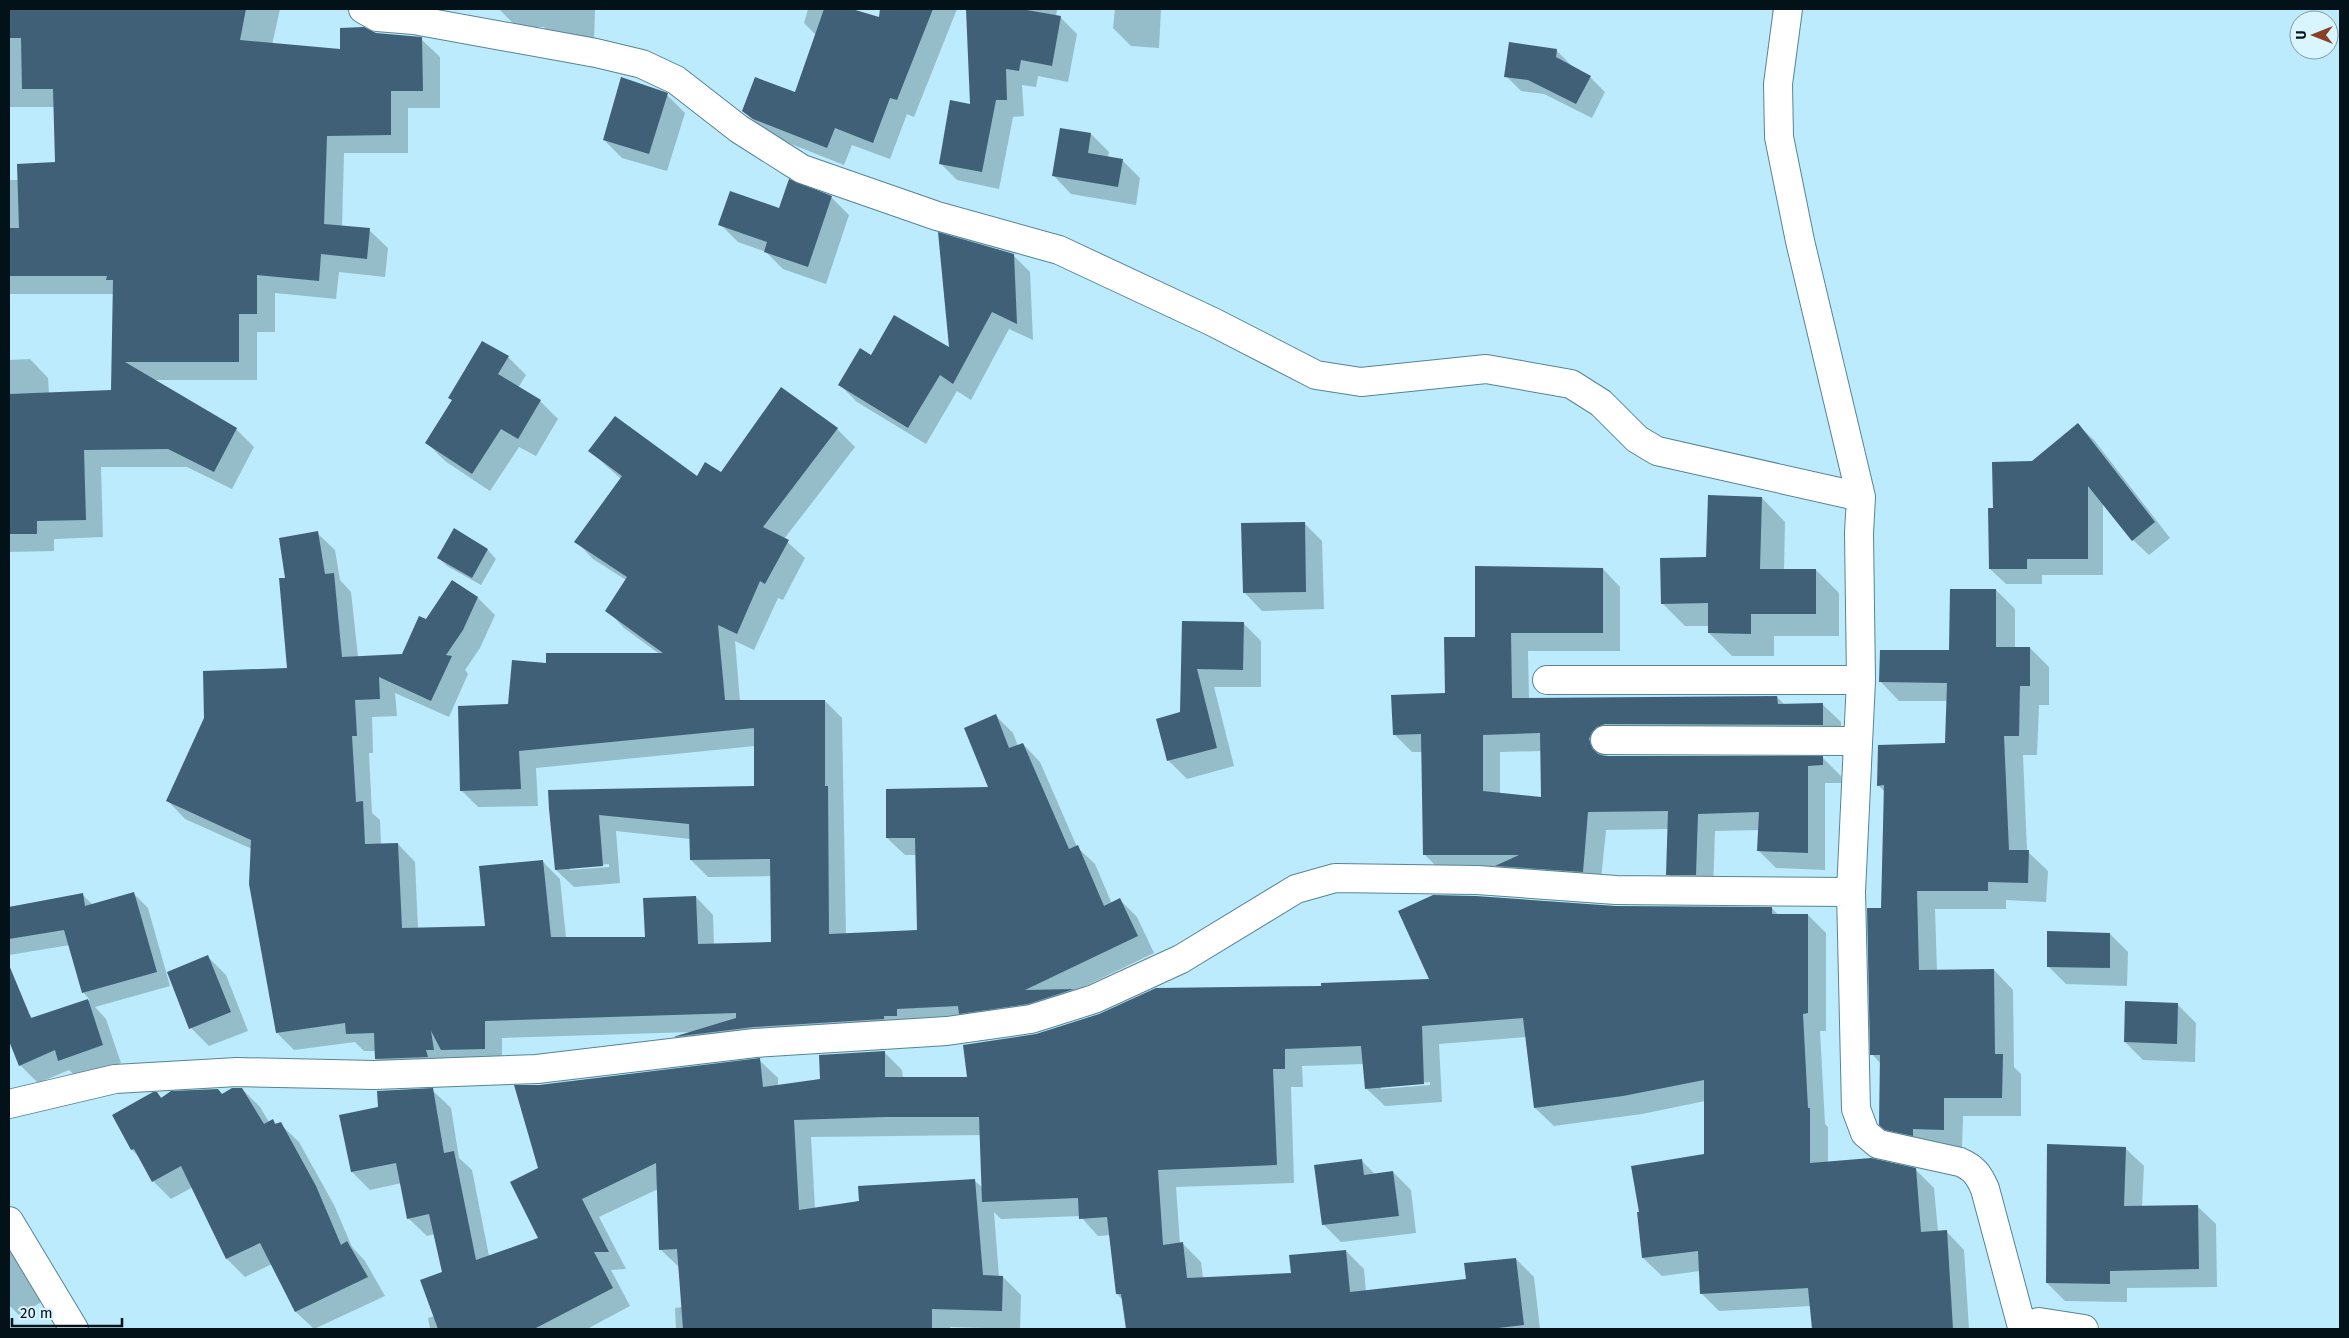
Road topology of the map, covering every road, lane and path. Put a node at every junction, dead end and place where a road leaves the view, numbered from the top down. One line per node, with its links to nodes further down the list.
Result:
1 (363, 9): 3 (street)
2 (1788, 9): 3 (street)
3 (1861, 497): 5 (street)
4 (1547, 680): 5 (street)
5 (1861, 680): 7 (street)
6 (1605, 740): 7 (street)
7 (1858, 740): 8 (street)
8 (1852, 892): 9 (street); 11 (street)
9 (9, 1104)
10 (9, 1221): 12 (street)
11 (2023, 1328): 13 (street)
12 (74, 1329)
13 (2084, 1329)

